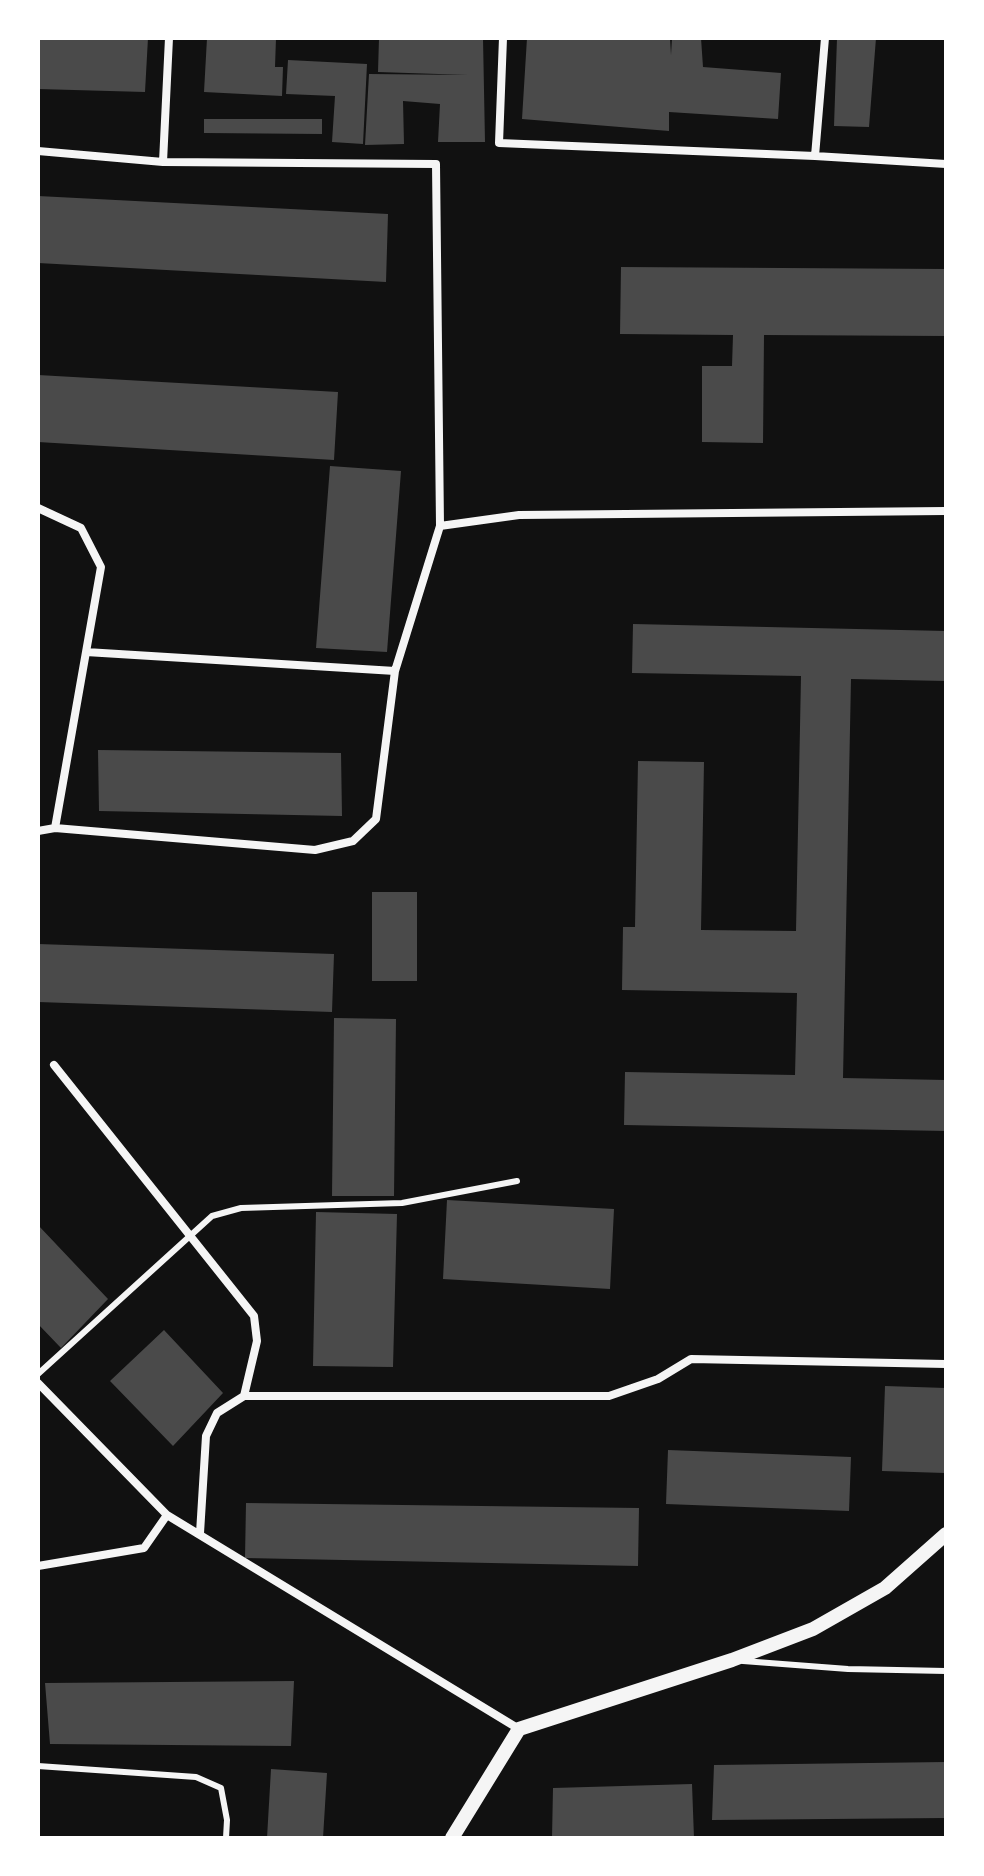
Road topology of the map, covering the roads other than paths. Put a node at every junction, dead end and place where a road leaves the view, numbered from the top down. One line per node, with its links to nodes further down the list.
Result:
1 (169, 38): 6 (street)
2 (503, 38): 5 (street)
3 (825, 38): 5 (street)
4 (38, 151): 6 (street)
5 (815, 156): 7 (street)
6 (163, 162): 10 (street)
7 (946, 164)
8 (38, 508): 11 (street)
9 (946, 511): 10 (street)
10 (440, 526): 12 (street)
11 (86, 652): 12 (street); 13 (street)
12 (395, 671): 13 (street)
13 (55, 828): 14 (street)
14 (38, 831)
15 (54, 1065): 17 (street)
16 (517, 1181): 17 (lane)
17 (189, 1235): 19 (lane); 21 (street)
18 (946, 1364): 21 (street)
19 (38, 1374)
20 (38, 1383): 22 (street)
21 (244, 1396): 23 (street)
22 (167, 1515): 23 (street); 25 (street)
23 (200, 1533): 28 (street)
24 (946, 1534): 26 (street)
25 (38, 1566)
26 (732, 1660): 27 (lane); 28 (street)
27 (946, 1671)
28 (519, 1729): 31 (street)
29 (38, 1766): 30 (lane)
30 (226, 1838)
31 (452, 1838)

